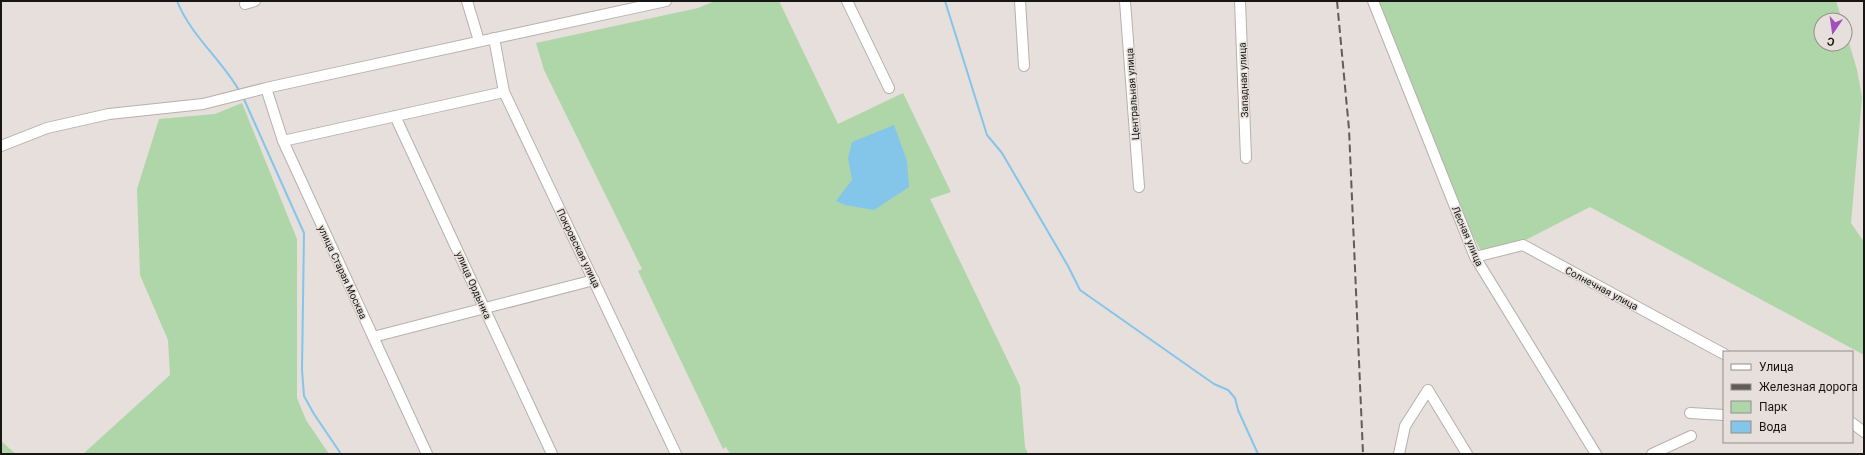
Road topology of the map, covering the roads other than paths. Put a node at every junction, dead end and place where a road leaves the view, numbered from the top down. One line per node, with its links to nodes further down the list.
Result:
1 (255, 1): 9 (street)
2 (467, 1): 11 (street)
3 (666, 1): 10 (street)
4 (847, 1): 14 (street)
5 (1020, 1): 12 (street)
6 (1125, 1): 20 (street, Центральная улица)
7 (1240, 1): 19 (street, Западная улица)
8 (1374, 1): 21 (street, Лесная улица)
9 (245, 4)
10 (494, 38): 11 (street); 15 (street, Покровская улица)
11 (479, 41): 13 (street)
12 (1024, 66)
13 (266, 88): 17 (street, улица Старая Москва); 18 (street)
14 (889, 88)
15 (504, 92): 16 (street); 22 (street, Покровская улица)
16 (395, 116): 17 (street); 23 (street, улица Ордынка)
17 (283, 141): 24 (street, улица Старая Москва)
18 (1, 146)
19 (1246, 158)
20 (1139, 187)
21 (1475, 257): 25 (street, Солнечная улица); 36 (street, Лесная улица)
22 (594, 280): 23 (street); 33 (street, Покровская улица)
23 (485, 309): 24 (street); 32 (street, улица Ордынка)
24 (373, 337): 31 (street, улица Старая Москва)
25 (1723, 353)
26 (1690, 413): 27 (street)
27 (1723, 414)
28 (1853, 424): 29 (street)
29 (1864, 432)
30 (1691, 436): 37 (street)
31 (427, 454)
32 (552, 454)
33 (676, 454)
34 (1399, 454): 35 (street)
35 (1467, 454)
36 (1596, 454)
37 (1652, 454)

